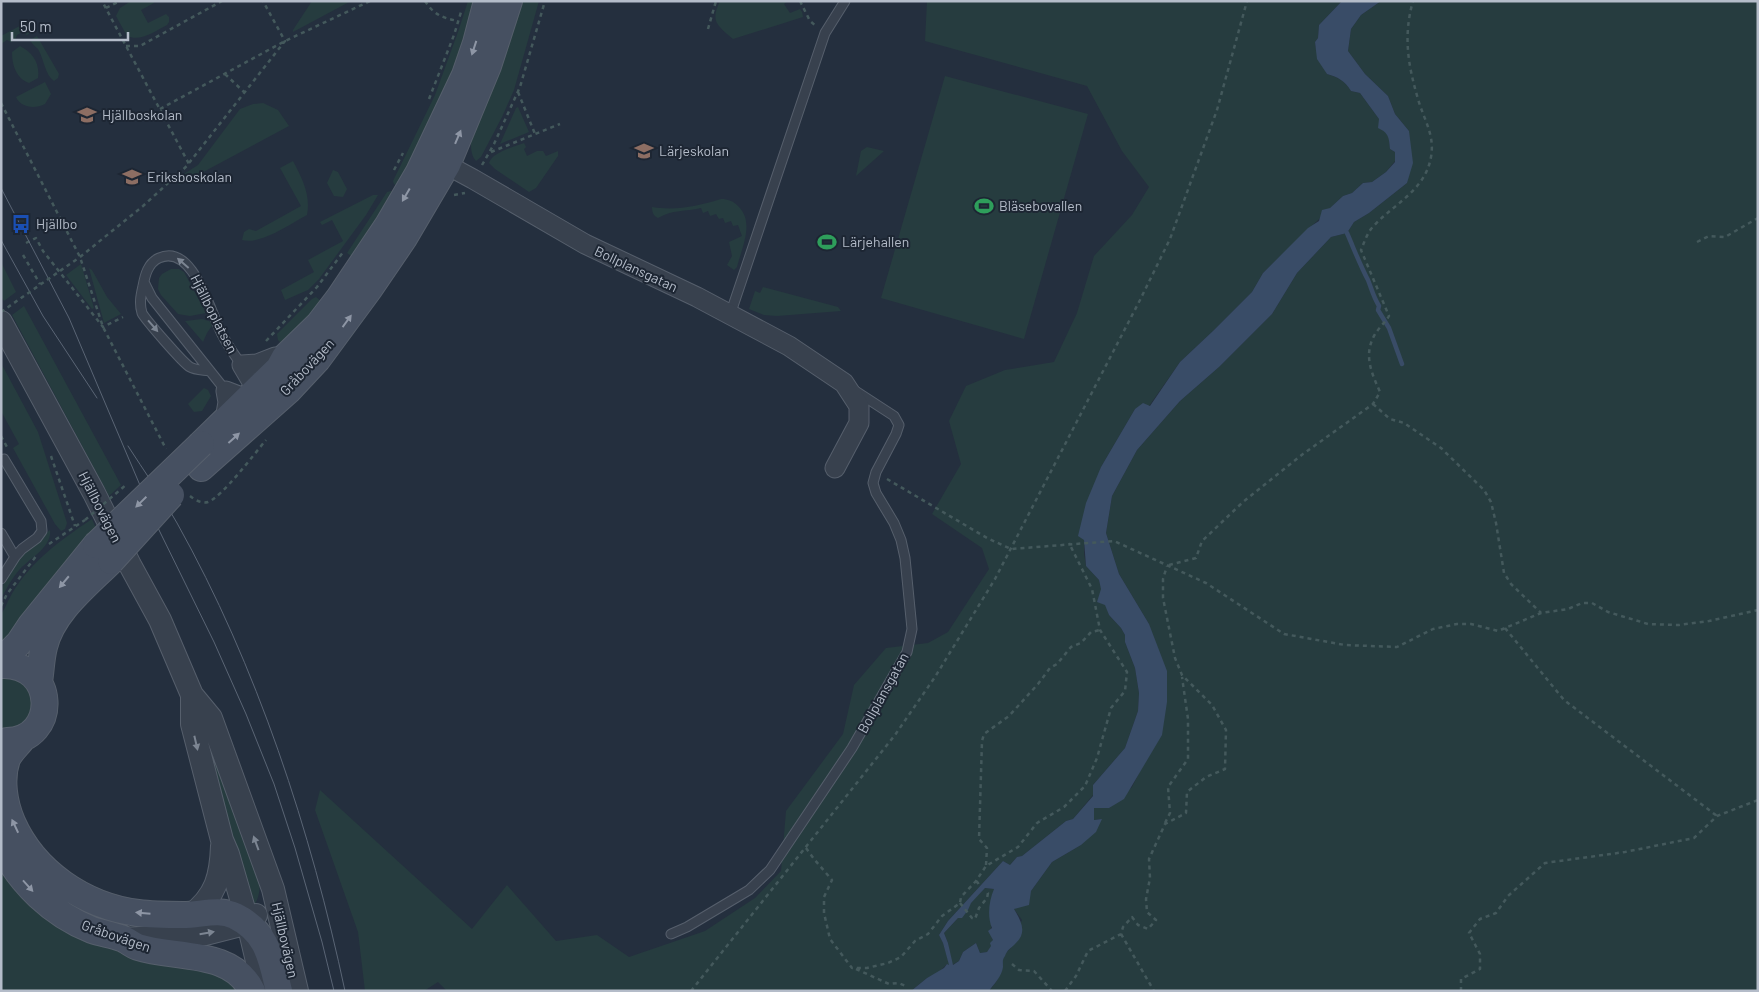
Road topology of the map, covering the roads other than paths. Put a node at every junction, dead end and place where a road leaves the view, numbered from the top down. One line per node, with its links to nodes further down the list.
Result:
1 (509, 1): 4 (main road, Gråbovägen, one-way to 1)
2 (845, 1): 6 (lane)
3 (474, 5): 4 (main road, Gråbovägen, one-way to 4)
4 (426, 157): 6 (street, Bollplansgatan); 8 (main road, Gråbovägen, one-way to 8); 12 (main road, Gråbovägen, one-way to 4)
5 (144, 282): 9 (lane, Hjällboplatsen, one-way to 5); 10 (lane); 10 (lane, Hjällboplatsen, one-way to 10)
6 (730, 315): 11 (street, Bollplansgatan)
7 (1, 322): 23 (street, Hjällbovägen)
8 (274, 351): 9 (street, Hjällboplatsen); 12 (main road, Gråbovägen)
9 (242, 365): 12 (street, Hjällboplatsen)
10 (209, 371): 12 (lane)
11 (844, 383): 15 (street, Bollplansgatan); 30 (lane, Bollplansgatan)
12 (249, 397): 13 (main road, Gråbovägen, one-way to 12); 13 (main road, Gråbovägen)
13 (201, 456): 17 (main road, Gråbovägen, bridge)
14 (1, 462): 18 (lane)
15 (835, 468)
16 (1, 533): 18 (lane)
17 (103, 553): 20 (main road, Gråbovägen, one-way to 20); 22 (main road, Gråbovägen)
18 (15, 558): 19 (lane)
19 (1, 579)
20 (1, 661)
21 (1, 665): 22 (main road)
22 (39, 682): 24 (main road, Gråbovägen)
23 (192, 695): 25 (street, Hjällbovägen, one-way to 25); 27 (street, Hjällbovägen, one-way to 23)
24 (12, 739): 28 (main road, Gråbovägen, one-way to 24)
25 (222, 840): 28 (street, Hjällbovägen); 29 (street, Hjällbovägen)
26 (1, 845): 31 (main road, Gråbovägen, one-way to 31)
27 (273, 889): 29 (street, Hjällbovägen); 35 (street, Hjällbovägen)
28 (191, 915): 29 (main road, Gråbovägen)
29 (248, 923): 31 (street, one-way to 29); 33 (street, Hjällbovägen); 34 (main road)
30 (671, 934)
31 (124, 939): 32 (main road, Gråbovägen)
32 (252, 991)
33 (264, 991)
34 (279, 991)
35 (297, 991)

